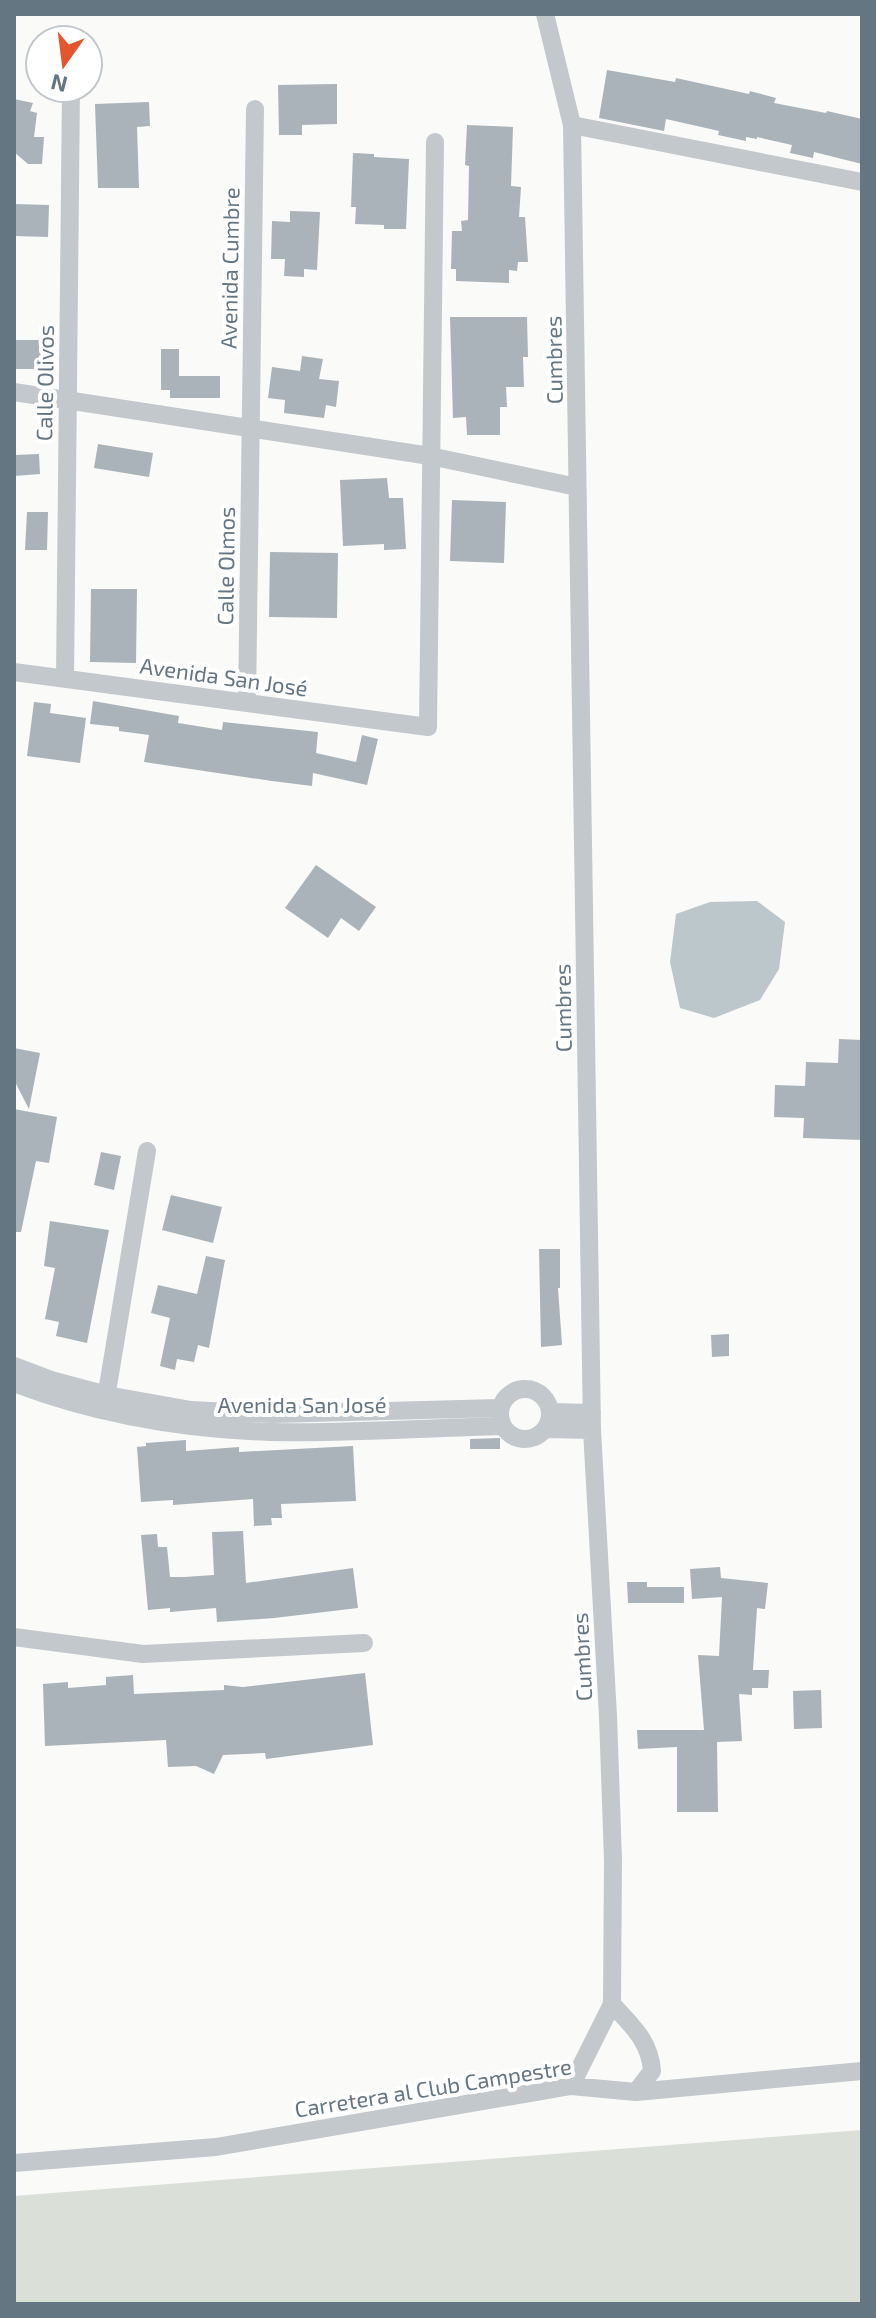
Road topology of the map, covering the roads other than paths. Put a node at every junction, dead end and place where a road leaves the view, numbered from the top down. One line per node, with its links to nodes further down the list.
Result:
1 (545, 14): 4 (street, Cumbres)
2 (71, 104): 8 (street, Calle Olivos)
3 (255, 109): 9 (street, Avenida Cumbre)
4 (572, 125): 6 (street); 11 (street, Cumbres)
5 (435, 142): 10 (street)
6 (862, 182)
7 (14, 392): 8 (street)
8 (68, 401): 9 (street); 13 (street, Calle Olivos)
9 (251, 429): 10 (street); 14 (street, Calle Olmos)
10 (430, 456): 11 (street); 14 (street, Avenida San José)
11 (577, 487): 21 (street, Cumbres)
12 (14, 672): 13 (street, Avenida San José)
13 (65, 679): 14 (street, Avenida San José)
14 (247, 703)
15 (147, 1151): 18 (street)
16 (14, 1366): 18 (street, Avenida San José)
17 (14, 1383): 18 (street, Avenida San José)
18 (105, 1403): 19 (street, Avenida San José)
19 (500, 1417): 20 (street); 20 (street)
20 (548, 1420): 21 (street)
21 (592, 1422): 24 (street, Cumbres)
22 (14, 1637): 23 (street)
23 (364, 1643)
24 (612, 2004): 26 (street, Cumbres); 27 (street)
25 (862, 2071): 27 (street, Carretera al Club Campestre)
26 (571, 2086): 27 (street, Carretera al Club Campestre); 28 (street, Carretera al Club Campestre)
27 (636, 2092)
28 (14, 2163)

